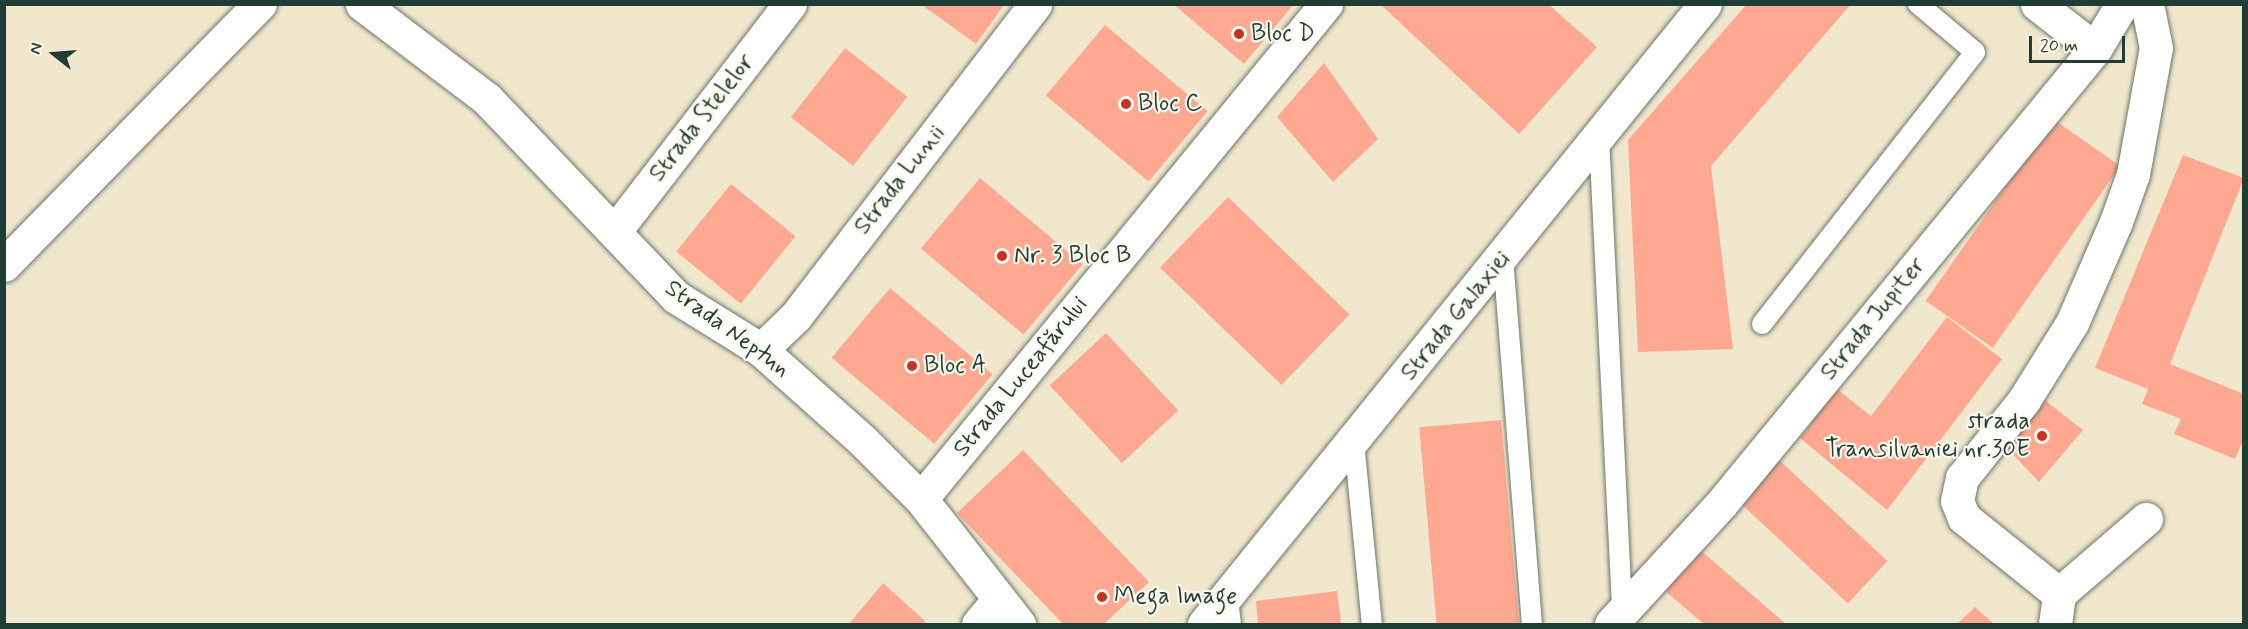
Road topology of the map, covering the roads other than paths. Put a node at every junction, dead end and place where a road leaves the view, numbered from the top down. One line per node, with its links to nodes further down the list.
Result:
1 (260, 4): 15 (street)
2 (362, 4): 13 (street, Strada Neptun)
3 (790, 4): 13 (street, Strada Stelelor)
4 (1035, 4): 17 (street, Strada Lunii)
5 (1326, 4): 19 (street, Strada Luceafărului)
6 (1705, 4): 12 (street, Strada Galaxiei)
7 (1918, 4): 16 (lane)
8 (2037, 4): 11 (street)
9 (2122, 4): 11 (street, Strada Jupiter)
10 (2147, 4): 21 (street)
11 (2095, 49): 24 (street, Strada Jupiter)
12 (1599, 137): 14 (street, Strada Galaxiei); 24 (lane)
13 (615, 231): 17 (street, Strada Neptun)
14 (1503, 257): 18 (street, Strada Galaxiei); 28 (lane)
15 (4, 265)
16 (1762, 324)
17 (761, 351): 19 (street, Strada Neptun)
18 (1354, 442): 22 (street, Strada Galaxiei); 27 (lane)
19 (921, 500): 23 (street, Strada Neptun)
20 (2146, 519): 21 (street)
21 (2057, 609)
22 (1229, 612): 26 (street, Strada Galaxiei)
23 (988, 613): 25 (street, Strada Neptun)
24 (1617, 618)
25 (1019, 624)
26 (1204, 624)
27 (1372, 624)
28 (1532, 624)

